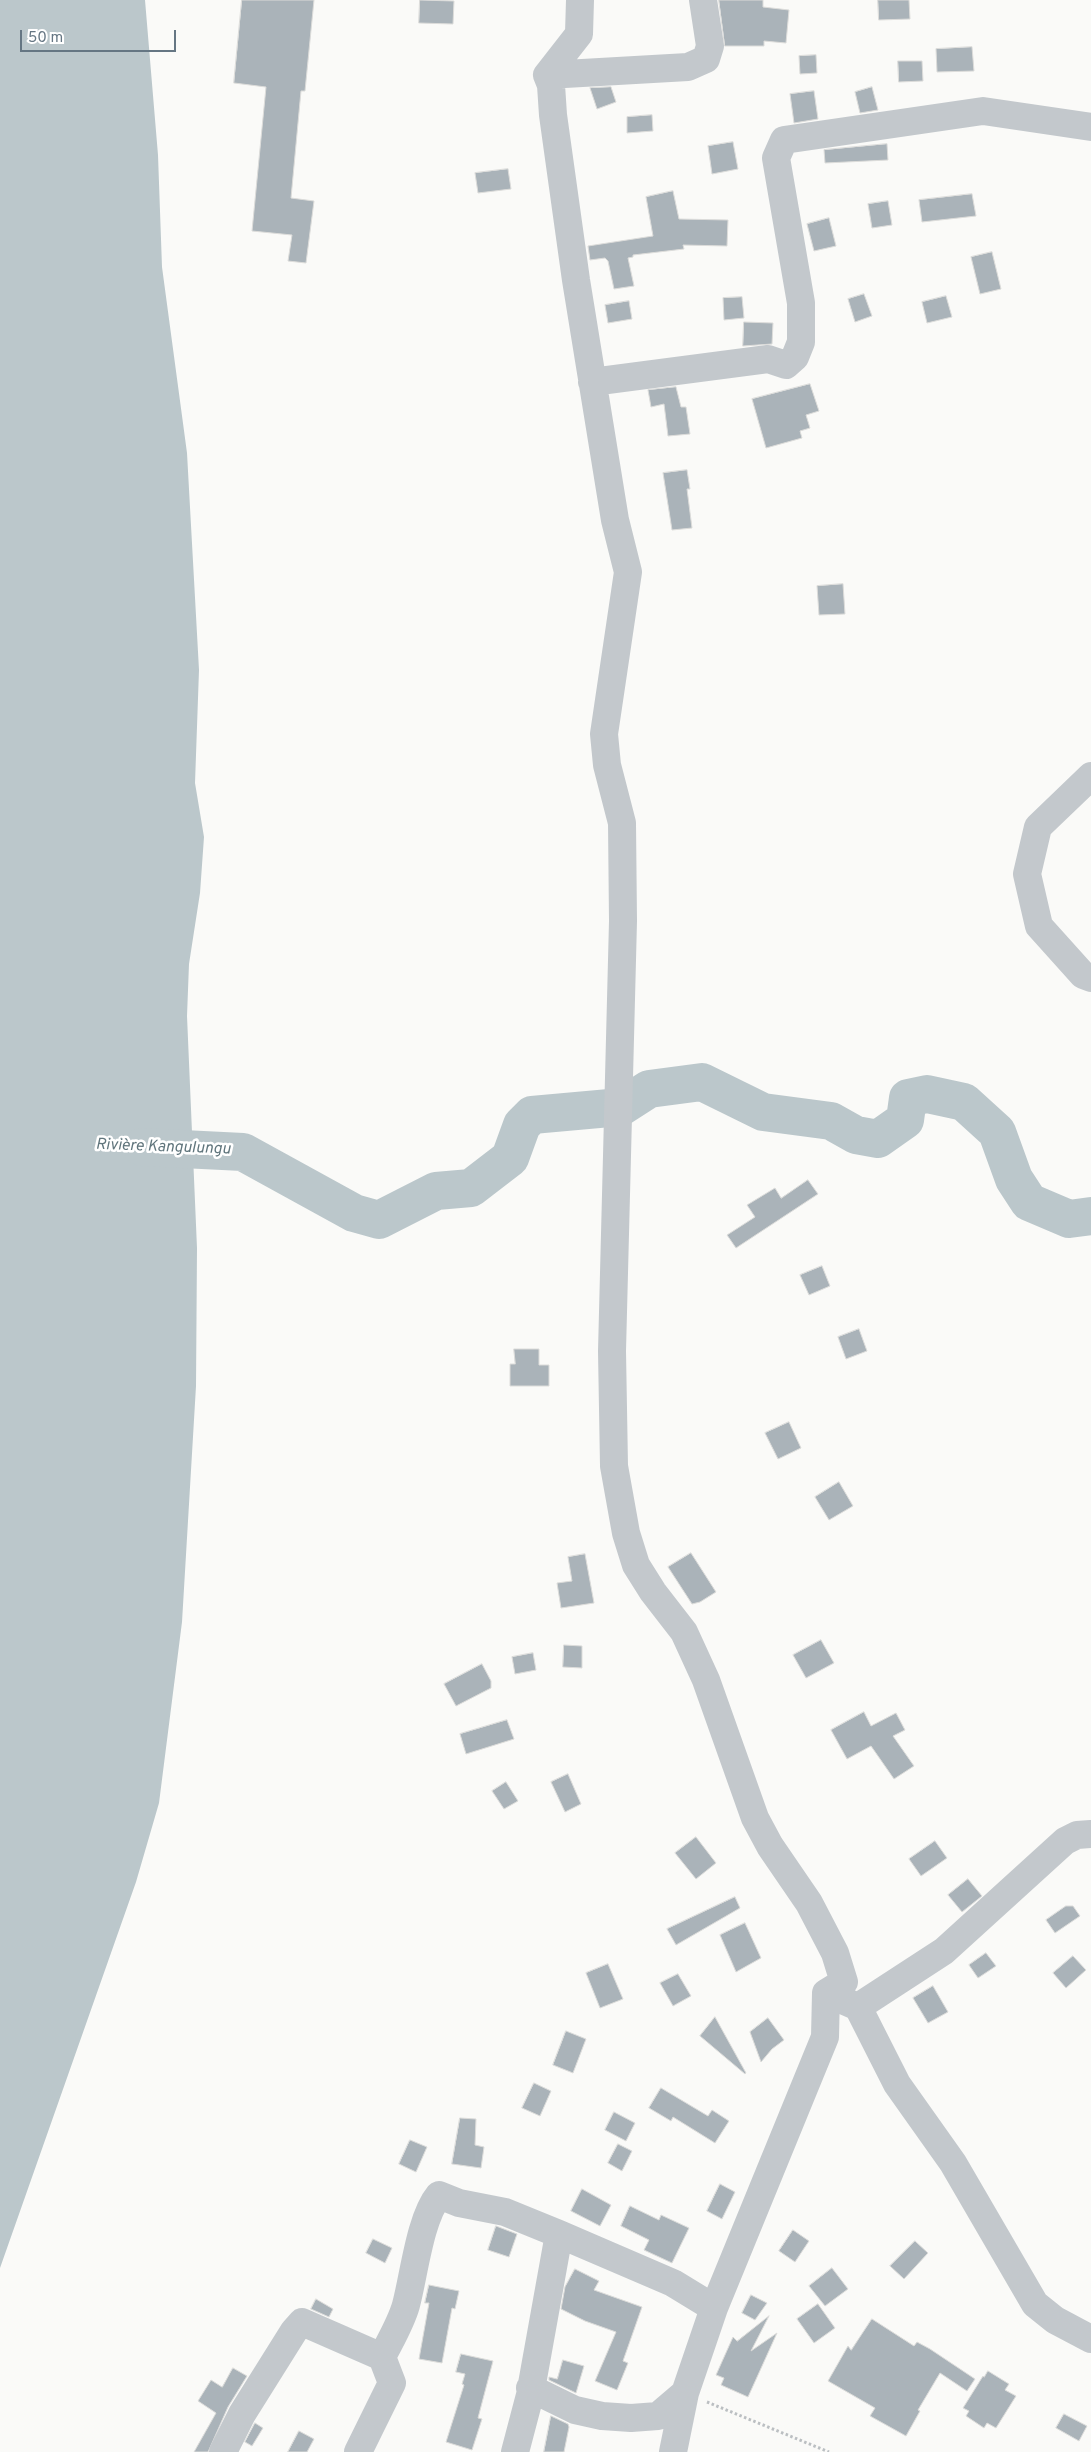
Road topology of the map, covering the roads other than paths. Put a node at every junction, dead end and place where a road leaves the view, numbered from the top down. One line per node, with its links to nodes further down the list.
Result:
1 (580, 0): 3 (street)
2 (703, 0): 3 (street)
3 (547, 75): 5 (street)
4 (1091, 126): 5 (street)
5 (592, 382): 9 (street)
6 (1091, 776): 7 (street)
7 (1091, 978)
8 (1091, 1834): 10 (street)
9 (826, 1993): 10 (street); 12 (street)
10 (858, 2007): 13 (street)
11 (559, 2234): 12 (street); 14 (street); 15 (street)
12 (714, 2308): 16 (street)
13 (1091, 2339)
14 (382, 2357): 17 (street); 18 (street)
15 (530, 2388): 16 (street); 19 (street)
16 (685, 2393): 20 (street)
17 (223, 2452)
18 (358, 2452)
19 (515, 2452)
20 (673, 2452)

